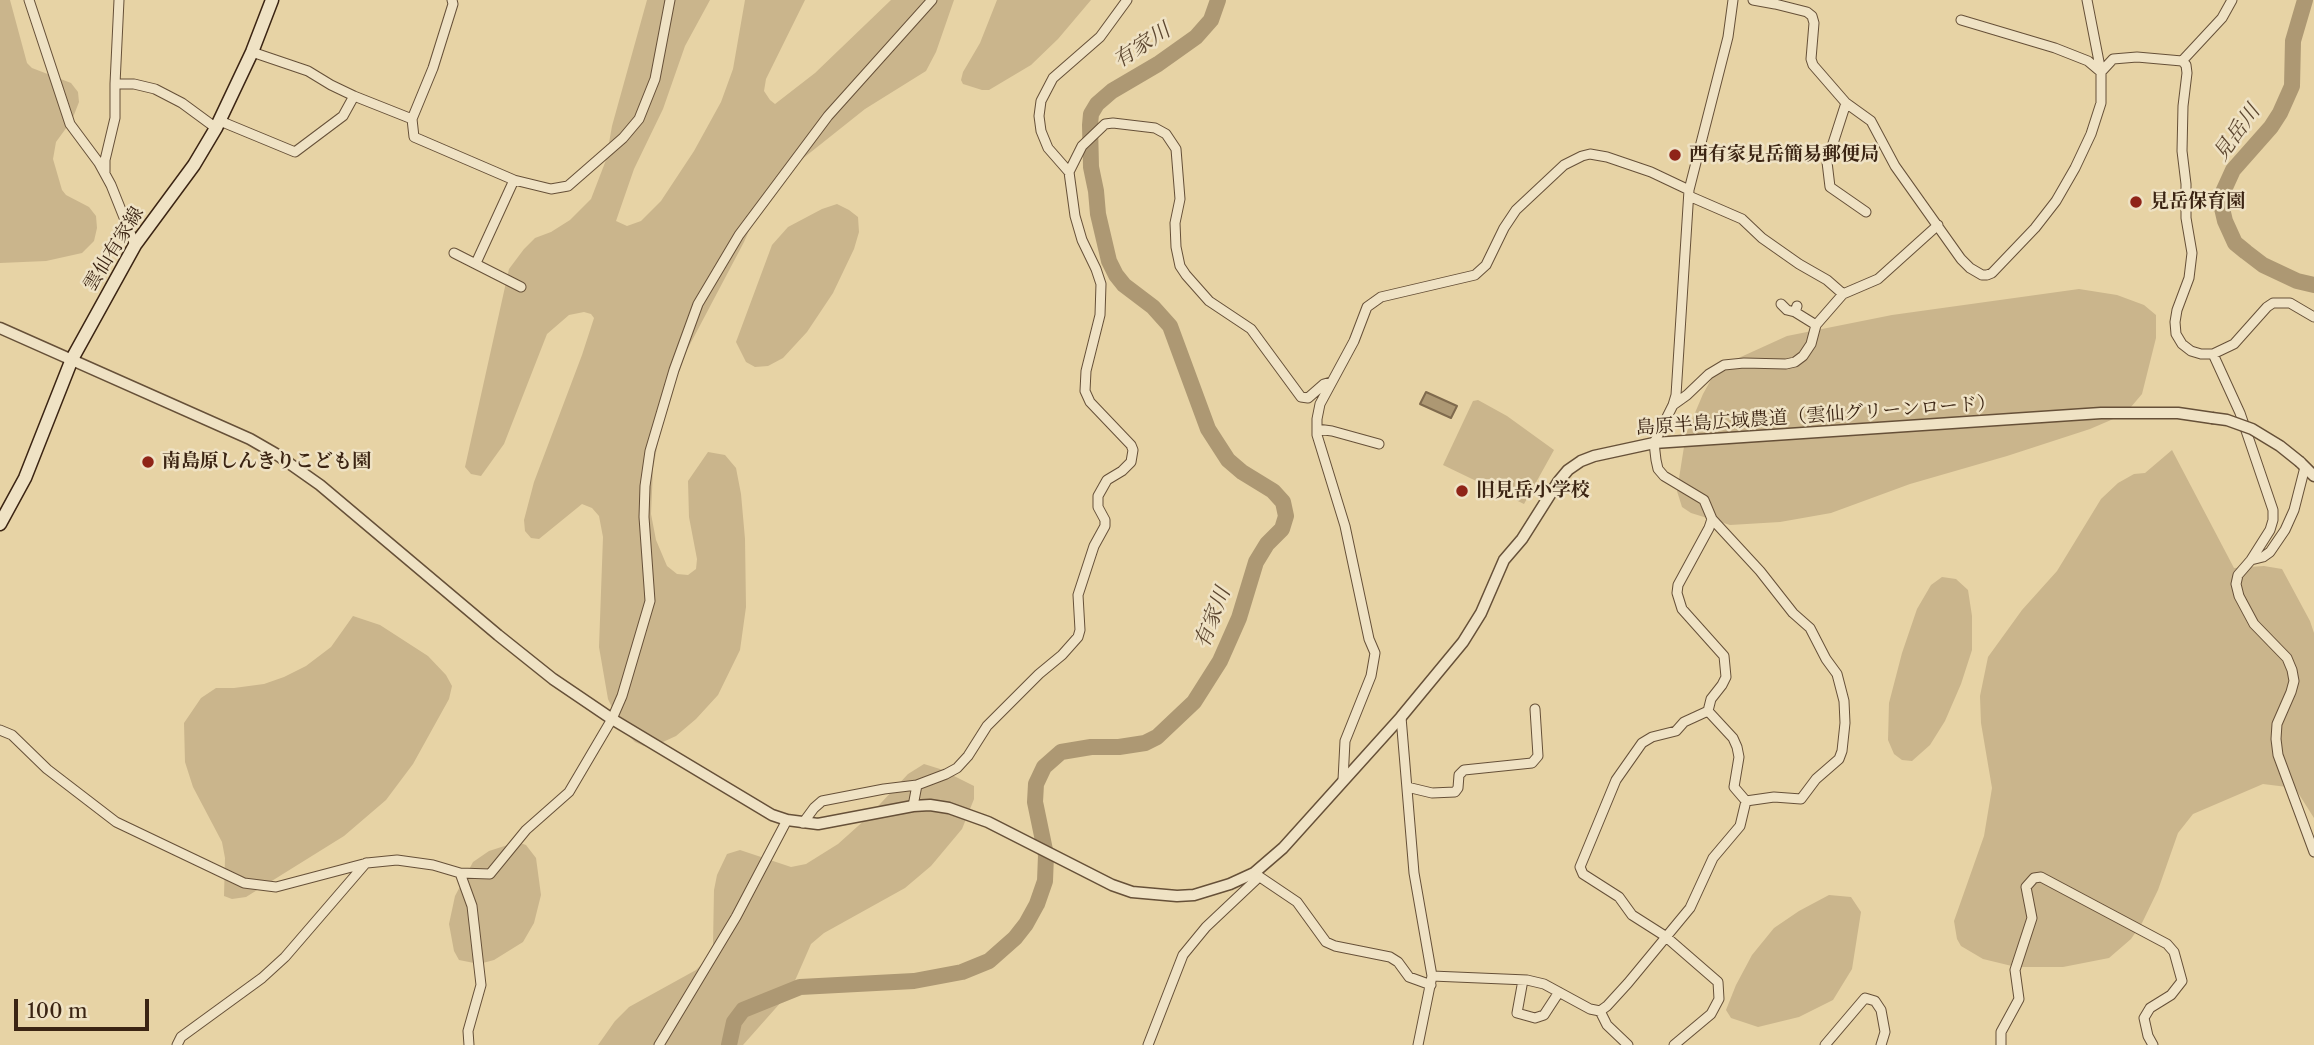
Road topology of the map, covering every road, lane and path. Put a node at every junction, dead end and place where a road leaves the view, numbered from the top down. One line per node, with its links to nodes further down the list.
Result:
1 (29, 0): 22 (street)
2 (119, 0): 16 (street)
3 (272, 0): 13 (main road, 雲仙有家線)
4 (452, 0): 19 (street)
5 (670, 0): 23 (street)
6 (932, 0): 51 (street)
7 (1127, 0): 21 (street)
8 (1734, 0): 24 (street)
9 (1753, 0): 18 (street)
10 (2087, 0): 15 (street)
11 (2232, 0): 14 (street)
12 (1961, 20): 15 (street)
13 (252, 52): 17 (street); 20 (main road, 雲仙有家線)
14 (2182, 61): 15 (street); 36 (street)
15 (2101, 72): 26 (street)
16 (115, 84): 20 (street); 22 (street)
17 (354, 96): 19 (street); 20 (street)
18 (1846, 103): 25 (street); 26 (street)
19 (412, 119): 23 (street)
20 (218, 125): 27 (main road, 雲仙有家線)
21 (1069, 172): 38 (street); 54 (street)
22 (105, 174): 27 (street)
23 (514, 180): 29 (street)
24 (1689, 193): 31 (street); 38 (street); 39 (street)
25 (1866, 212)
26 (1938, 225): 31 (street)
27 (135, 245): 37 (main road, 雲仙有家線)
28 (454, 253): 29 (street)
29 (476, 263): 30 (street)
30 (522, 287)
31 (1843, 294): 34 (street)
32 (1781, 304): 34 (street)
33 (2314, 317): 36 (street)
34 (1816, 325): 39 (street)
35 (0, 328): 37 (street, 島原半島広域農道（雲仙グリーンロード）)
36 (2213, 354): 47 (street)
37 (72, 359): 46 (main road, 雲仙有家線); 51 (street, 島原半島広域農道（雲仙グリーンロード）)
38 (1331, 382): 40 (street)
39 (1673, 405): 42 (street)
40 (1317, 429): 41 (street); 53 (street)
41 (1379, 443)
42 (1654, 443): 43 (street, 島原半島広域農道（雲仙グリーンロード）, bridge); 45 (street); 50 (street, 島原半島広域農道（雲仙グリーンロード）)
43 (2303, 464): 44 (street, 島原半島広域農道（雲仙グリーンロード）); 47 (street)
44 (2314, 476)
45 (1712, 519): 49 (street); 56 (street)
46 (0, 524)
47 (2251, 560): 60 (street)
48 (1535, 709): 55 (street)
49 (1708, 711): 56 (street); 64 (street)
50 (1401, 717): 53 (street, 島原半島広域農道（雲仙グリーンロード）); 55 (street)
51 (612, 719): 58 (street, 島原半島広域農道（雲仙グリーンロード）); 62 (street)
52 (0, 730): 61 (street)
53 (1342, 780): 63 (street, 島原半島広域農道（雲仙グリーンロード）)
54 (917, 785): 57 (street); 59 (street)
55 (1407, 787): 66 (street)
56 (1746, 801): 64 (street)
57 (913, 806): 59 (street, 島原半島広域農道（雲仙グリーンロード）); 63 (street, 島原半島広域農道（雲仙グリーンロード）)
58 (787, 820): 59 (street, 島原半島広域農道（雲仙グリーンロード）); 71 (street)
59 (803, 823)
60 (2314, 852)
61 (366, 863): 62 (street); 69 (street)
62 (460, 873): 70 (street)
63 (1257, 875): 66 (street); 72 (street)
64 (1665, 936): 68 (street); 75 (street)
65 (1522, 980): 66 (street); 67 (street); 67 (street)
66 (1432, 981): 73 (street)
67 (1559, 992): 68 (street)
68 (1600, 1011): 74 (street)
69 (177, 1045)
70 (469, 1045)
71 (659, 1045)
72 (1148, 1045)
73 (1418, 1045)
74 (1628, 1045)
75 (1674, 1045)
76 (1825, 1045): 77 (street)
77 (1881, 1045)
78 (2001, 1045): 79 (street)
79 (2153, 1045)

